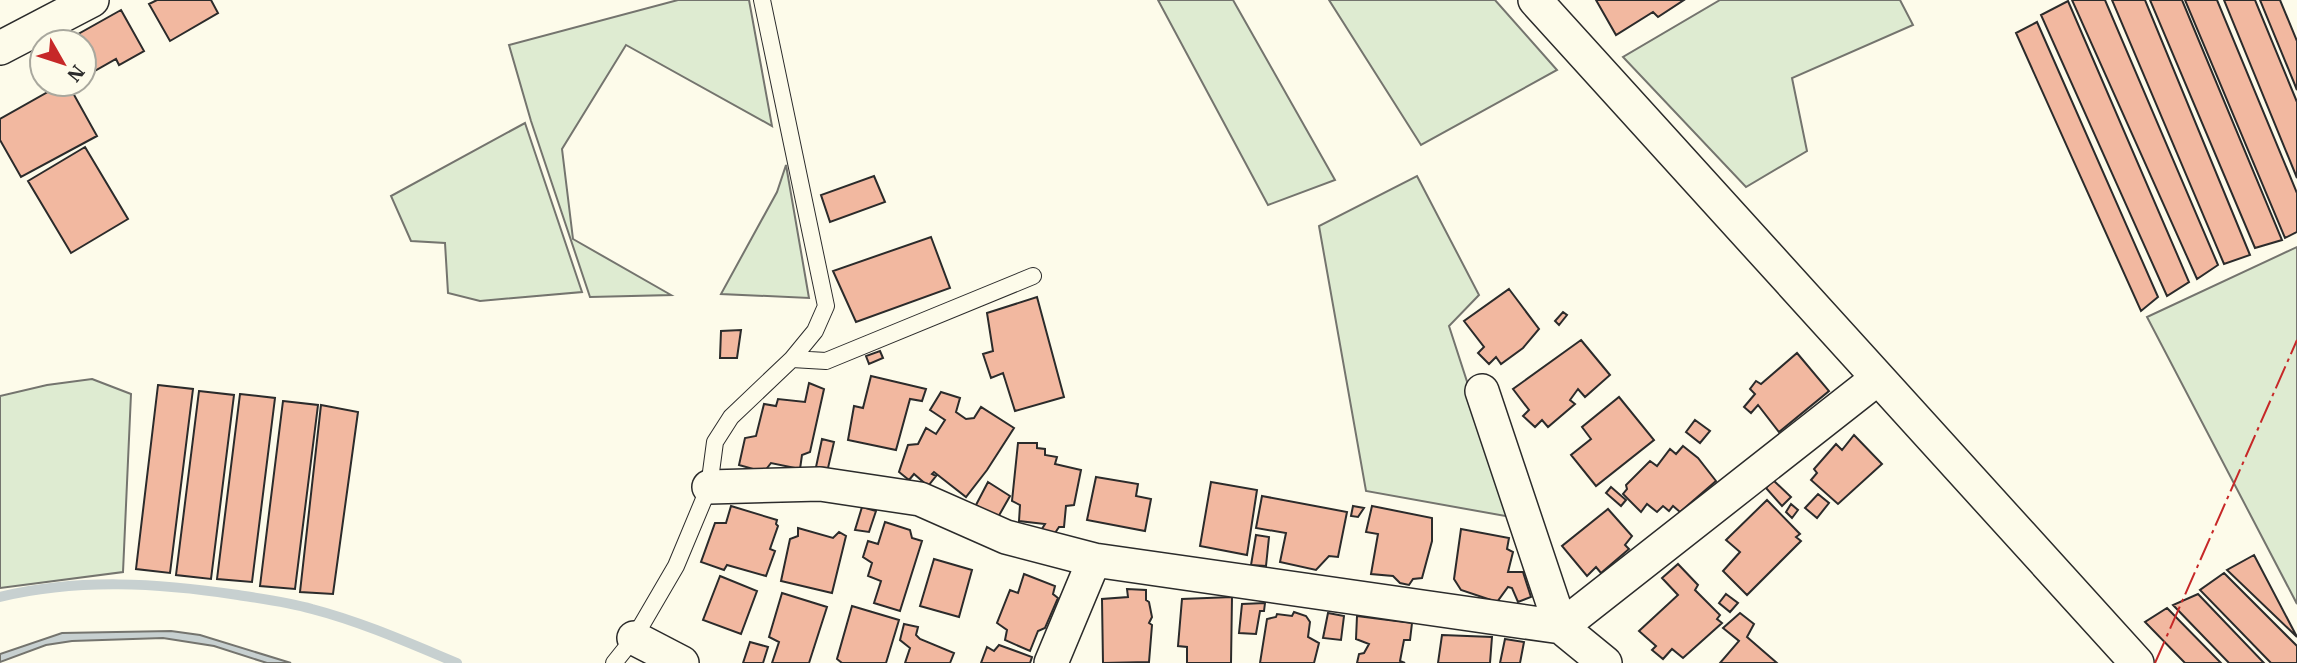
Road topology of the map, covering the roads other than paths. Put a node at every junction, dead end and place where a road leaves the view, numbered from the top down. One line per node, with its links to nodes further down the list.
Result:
1 (92, 0): 4 (street)
2 (762, 0): 6 (lane)
3 (1535, 0): 7 (street)
4 (3, 42)
5 (1033, 276): 6 (lane)
6 (792, 359): 9 (lane)
7 (1878, 378): 11 (street); 16 (street)
8 (1482, 391): 11 (street)
9 (709, 487): 10 (street); 12 (lane)
10 (1094, 560): 11 (street); 14 (street)
11 (1561, 627): 15 (street)
12 (624, 651): 13 (street)
13 (682, 663)
14 (1051, 663)
15 (1605, 663)
16 (2137, 663)

